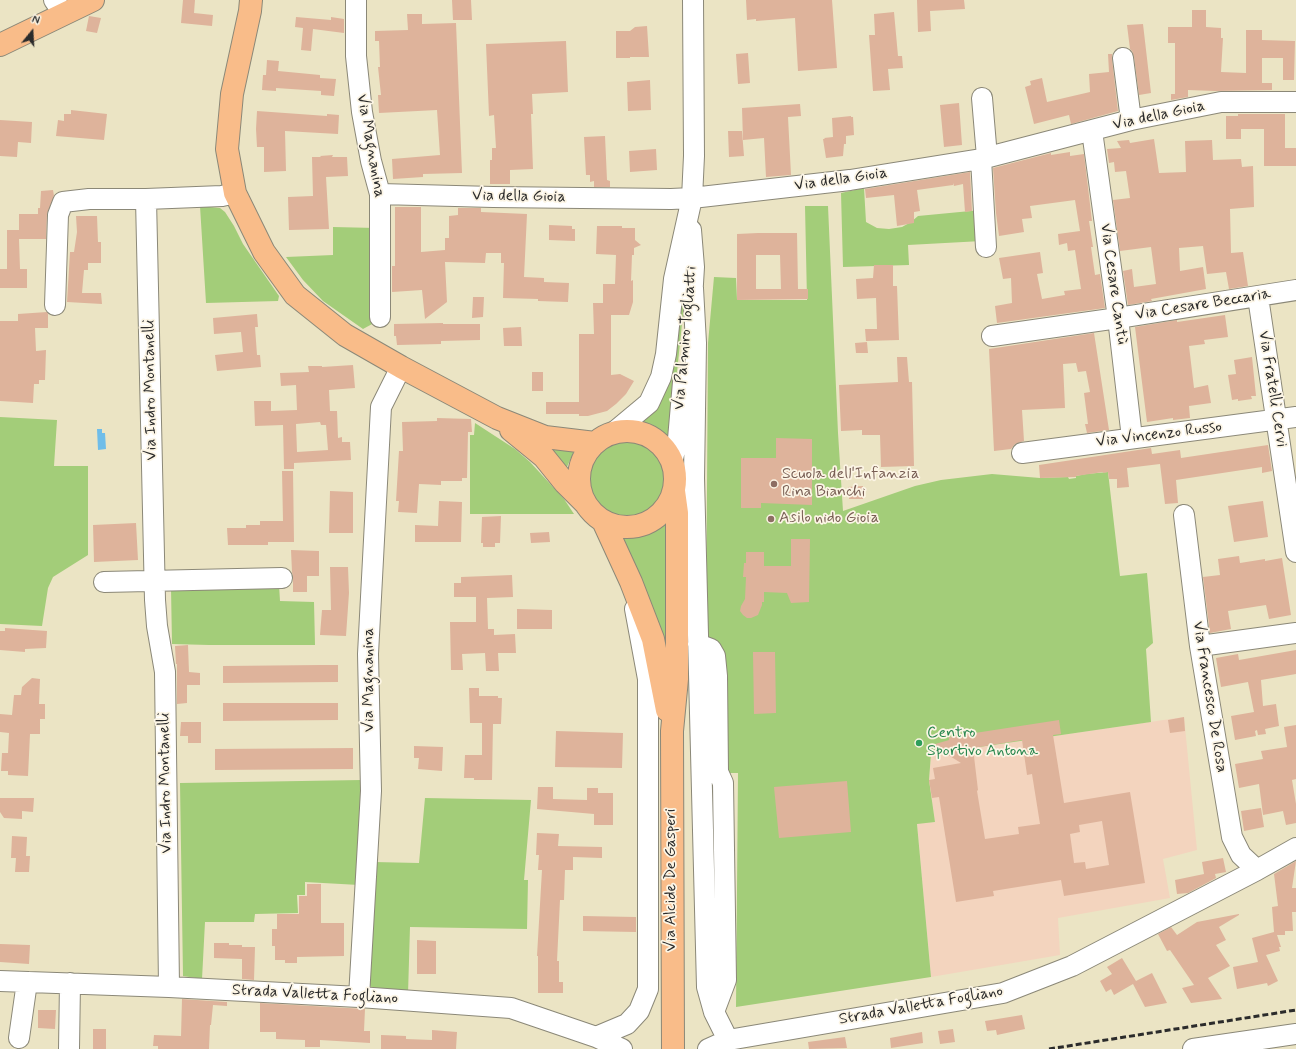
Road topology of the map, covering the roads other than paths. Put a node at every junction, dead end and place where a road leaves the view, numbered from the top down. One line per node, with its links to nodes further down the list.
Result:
1 (93, 0): 6 (main road)
2 (251, 0): 9 (main road)
3 (267, 0): 9 (main road)
4 (356, 0): 16 (street, Via Magnanina)
5 (693, 0): 18 (street, Via Palmiro Togliatti)
6 (59, 7): 7 (main road)
7 (0, 45)
8 (1124, 58): 12 (street)
9 (238, 70): 15 (main road)
10 (982, 98): 14 (street)
11 (1296, 102): 12 (street, Via della Gioia)
12 (1130, 120): 13 (street, Via della Gioia)
13 (1092, 131): 14 (street, Via della Gioia); 25 (street, Via Cesare Cantù)
14 (984, 158): 18 (street, Via della Gioia); 19 (street)
15 (235, 193): 17 (street); 27 (main road)
16 (380, 194): 18 (street, Via della Gioia); 24 (street, Via Magnanina)
17 (146, 199): 23 (street); 41 (street, Via Indro Montanelli)
18 (691, 206): 20 (street, Via Palmiro Togliatti); 30 (street, Via Palmiro Togliatti)
19 (986, 247)
20 (693, 288): 33 (street, Via Palmiro Togliatti); 34 (street)
21 (1296, 290): 22 (street, Via Cesare Beccaria)
22 (1258, 297): 25 (street, Via Cesare Beccaria); 29 (street, Via Fratelli Cervi)
23 (55, 305)
24 (380, 317)
25 (1118, 318): 26 (street, Via Cesare Beccaria); 31 (street, Via Cesare Cantù)
26 (992, 336)
27 (401, 367): 28 (main road); 53 (street, Via Magnanina)
28 (497, 418): 30 (main road); 36 (main road, Via Alcide De Gasperi)
29 (1286, 419): 31 (street, Via Vincenzo Russo); 39 (street, Via Fratelli Cervi)
30 (604, 438): 33 (main road); 36 (main road)
31 (1132, 438): 32 (street, Via Vincenzo Russo)
32 (1022, 453)
33 (673, 464): 34 (street); 35 (main road, Via Alcide De Gasperi)
34 (694, 478): 58 (street)
35 (674, 491): 38 (main road, Via Alcide De Gasperi); 46 (main road, Via Alcide De Gasperi)
36 (585, 504): 38 (main road, Via Alcide De Gasperi)
37 (1184, 515): 45 (street, Via Francesco De Rosa)
38 (603, 521): 43 (main road, Via Alcide De Gasperi)
39 (1296, 552)
40 (282, 578): 41 (street)
41 (155, 581): 42 (street); 52 (street, Via Indro Montanelli)
42 (104, 582)
43 (630, 582): 46 (main road, Via Alcide De Gasperi); 55 (street)
44 (1296, 633): 45 (street)
45 (1200, 646): 48 (street, Via Francesco De Rosa)
46 (672, 731): 57 (main road, Via Alcide De Gasperi)
47 (1296, 848): 48 (street, Strada Valletta Fogliano)
48 (1257, 870): 58 (street, Strada Valletta Fogliano)
49 (0, 981): 50 (street, Strada Valletta Fogliano)
50 (27, 982): 51 (street, Strada Valletta Fogliano); 56 (street)
51 (70, 983): 52 (street, Strada Valletta Fogliano); 59 (street)
52 (169, 987): 53 (street, Strada Valletta Fogliano)
53 (359, 997): 55 (street, Strada Valletta Fogliano)
54 (1296, 1034): 62 (street)
55 (596, 1037): 60 (street, Strada Valletta Fogliano)
56 (19, 1038)
57 (673, 1039)
58 (728, 1040): 61 (street, Strada Valletta Fogliano)
59 (69, 1049)
60 (622, 1049)
61 (708, 1049)
62 (1193, 1049)

